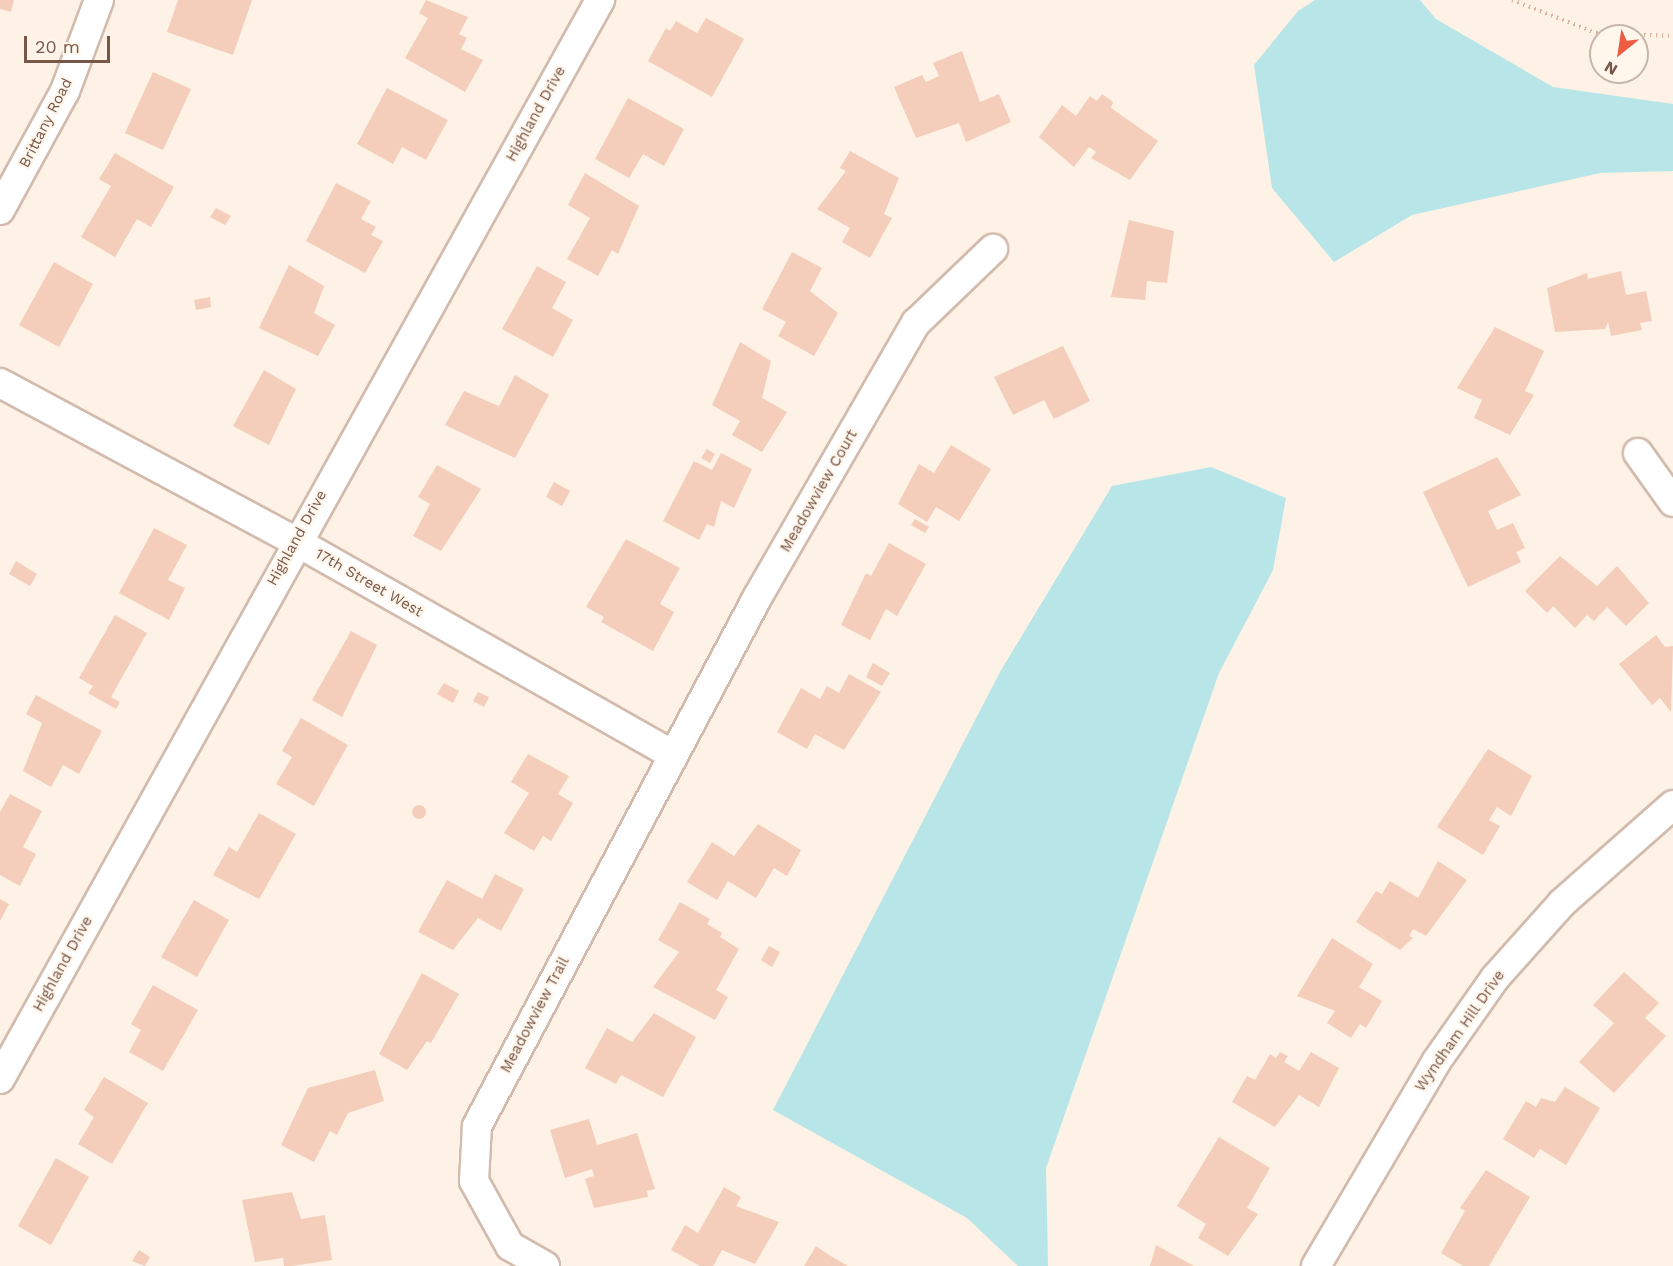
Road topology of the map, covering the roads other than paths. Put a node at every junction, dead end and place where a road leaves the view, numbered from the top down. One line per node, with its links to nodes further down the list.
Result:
1 (99, 0): 3 (street, Brittany Road)
2 (600, 0): 8 (street, Highland Drive)
3 (0, 210)
4 (993, 249): 9 (street, Meadowview Court)
5 (0, 383): 8 (street, 17th Street West)
6 (1638, 453): 7 (street)
7 (1673, 502)
8 (295, 541): 9 (street, 17th Street West); 11 (street, Highland Drive)
9 (672, 754): 12 (street, Meadowview Trail)
10 (1673, 805): 13 (street, Wyndham Hill Drive)
11 (0, 1079)
12 (545, 1266)
13 (1316, 1266)

